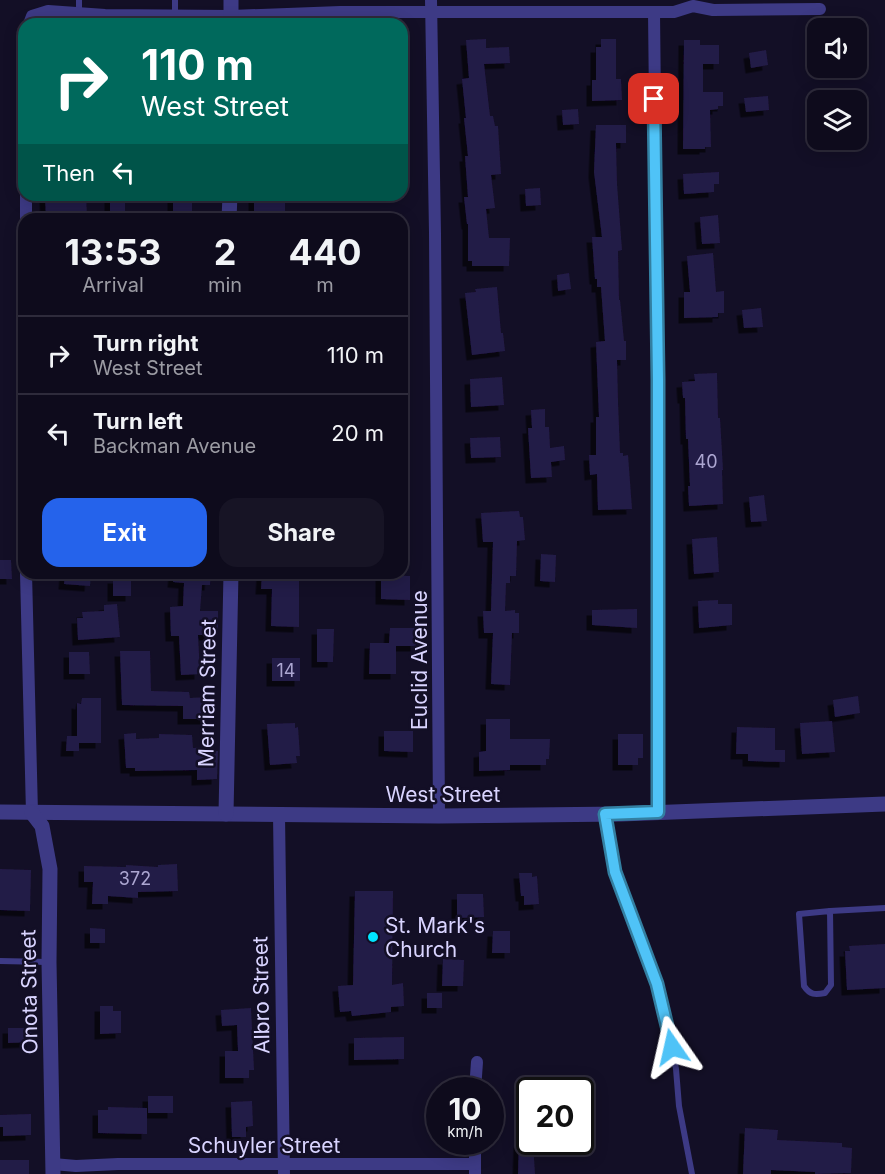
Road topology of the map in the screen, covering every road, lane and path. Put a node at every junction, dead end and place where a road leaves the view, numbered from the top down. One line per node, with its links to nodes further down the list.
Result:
1 (80, 0): 8 (lane)
2 (175, 0): 9 (lane)
3 (231, 0): 12 (street)
4 (695, 3): 6 (street); 7 (street)
5 (431, 6): 7 (street); 13 (street); 23 (street, Euclid Avenue)
6 (820, 9)
7 (654, 12): 18 (street)
8 (79, 13): 9 (street); 10 (street)
9 (175, 14): 11 (street)
10 (35, 18)
11 (212, 18)
12 (231, 18)
13 (260, 18)
14 (26, 579): 19 (street)
15 (231, 579): 20 (street, Merriam Street)
16 (885, 804): 18 (street, West Street)
17 (0, 812): 19 (street, West Street)
18 (658, 812): 21 (street, West Street)
19 (32, 813): 20 (street, West Street); 27 (street, Onota Street)
20 (226, 814): 22 (street, West Street)
21 (605, 814): 23 (street, West Street); 33 (lane)
22 (279, 815): 23 (street, West Street); 31 (street, Albro Street)
23 (439, 816)
24 (885, 908): 25 (lane)
25 (830, 911): 25 (lane)
26 (0, 961): 27 (lane)
27 (49, 962): 30 (street, Onota Street)
28 (477, 1062): 29 (street)
29 (476, 1077)
30 (53, 1169): 31 (street, Schuyler Street)
31 (284, 1169): 32 (street, Schuyler Street)
32 (475, 1169)
33 (692, 1174)

